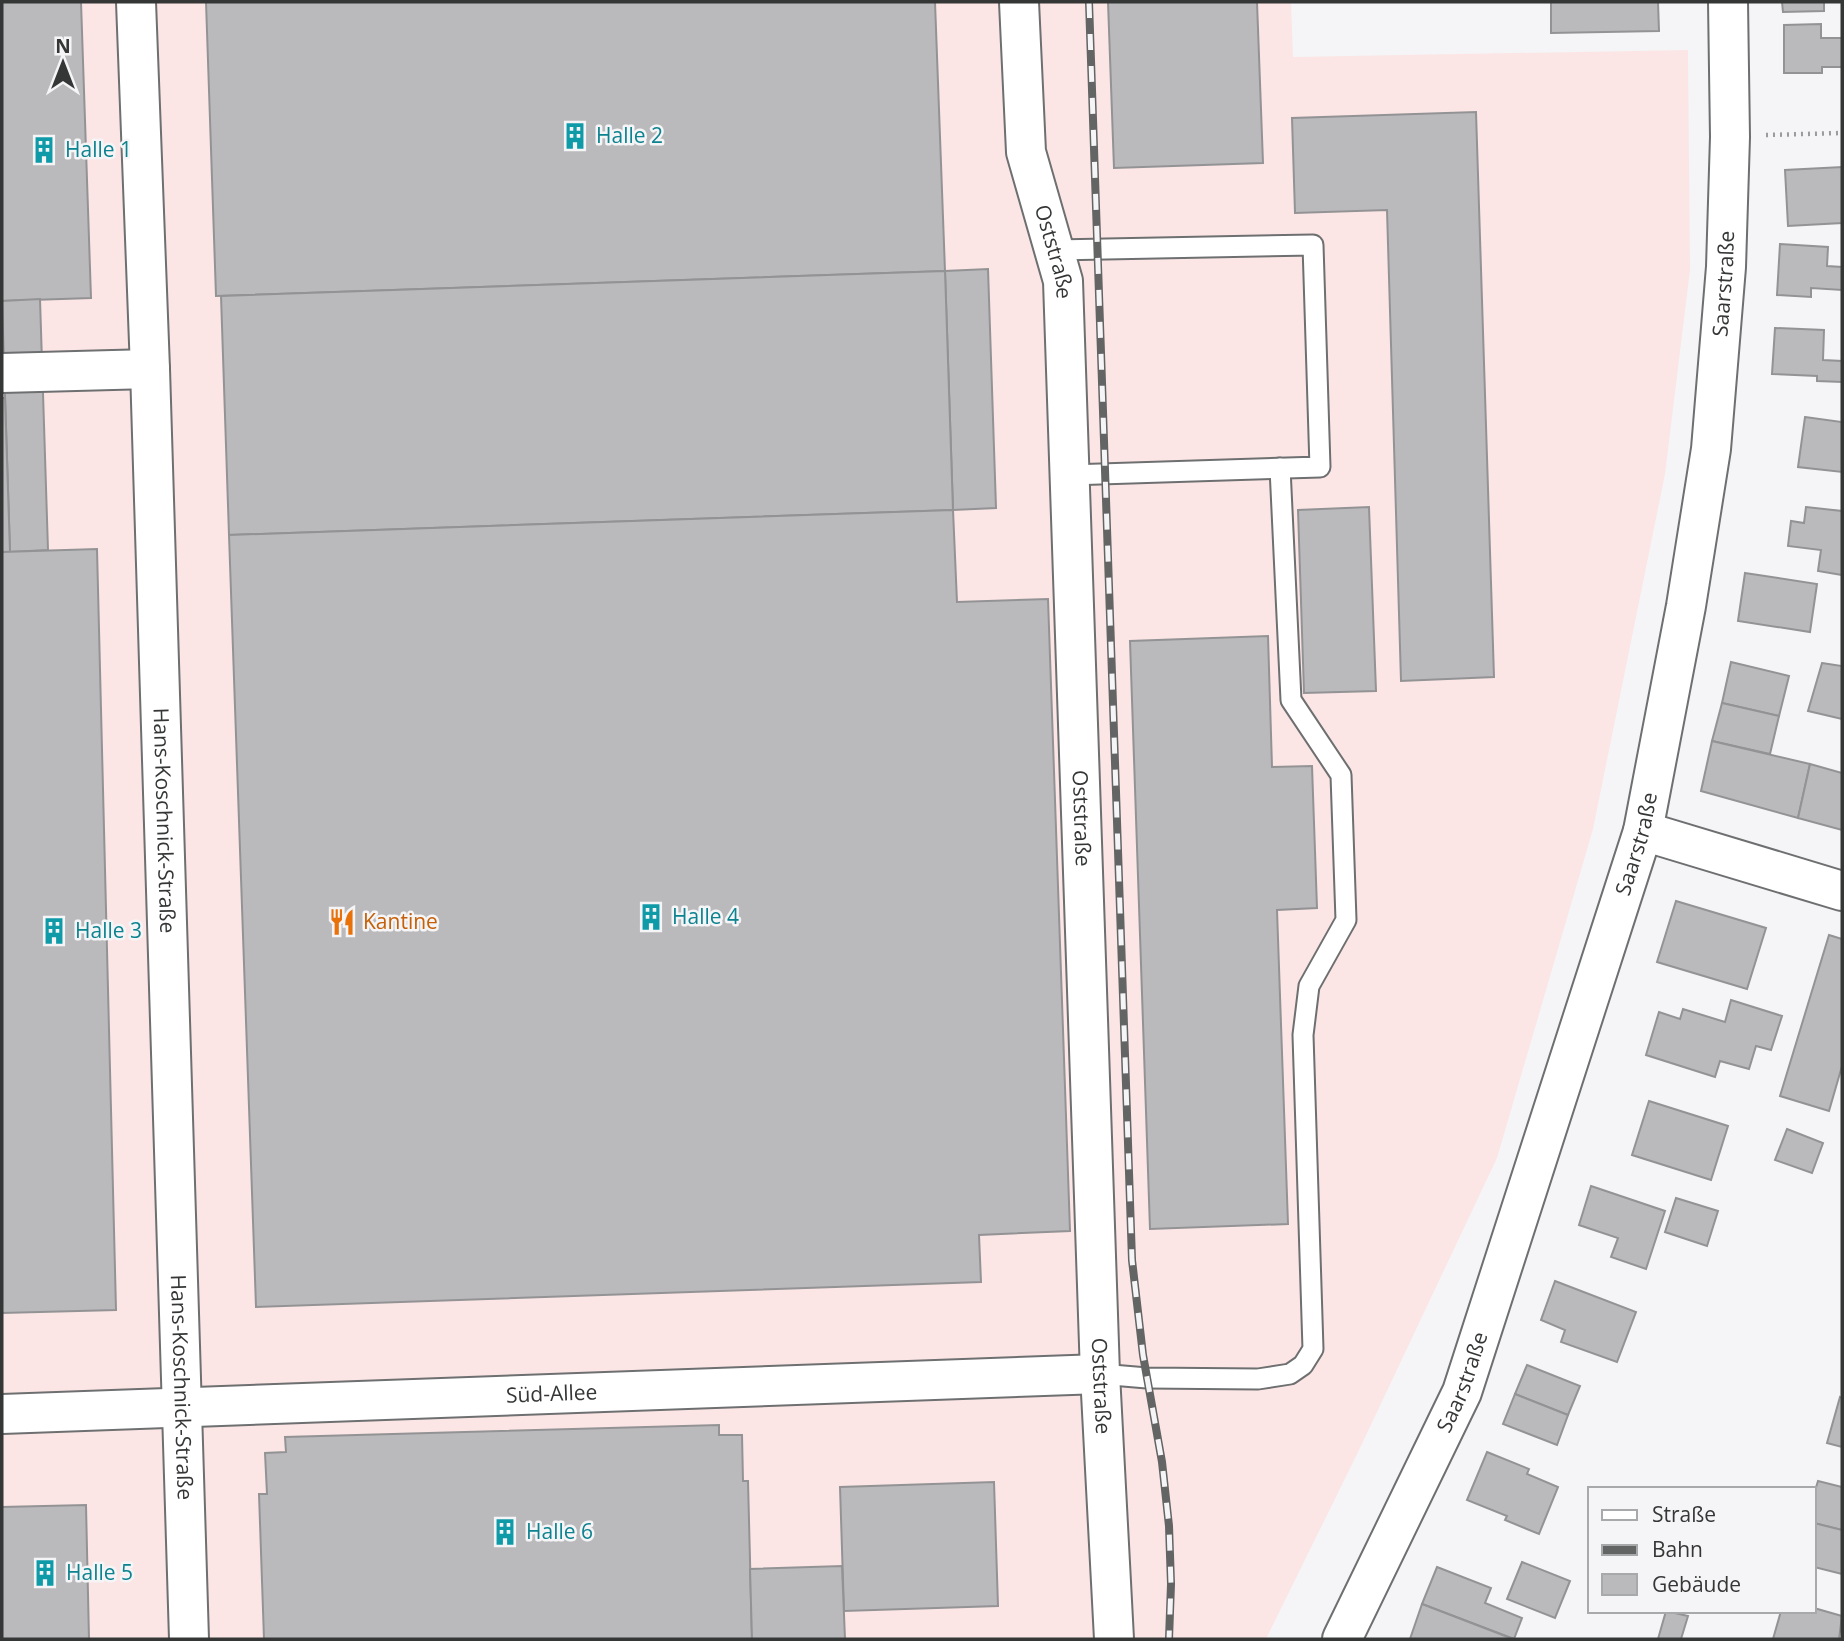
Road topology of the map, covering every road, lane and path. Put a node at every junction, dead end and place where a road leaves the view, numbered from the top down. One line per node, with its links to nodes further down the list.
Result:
1 (136, 2): 7 (street, Hans-Koschnick-Straße)
2 (1019, 2): 6 (street, Oststraße)
3 (1728, 2): 5 (street, Saarstraße)
4 (1842, 134): 5 (path)
5 (1730, 137): 11 (street, Saarstraße)
6 (1055, 250): 9 (lane); 10 (street, Oststraße)
7 (150, 369): 8 (street); 14 (street, Hans-Koschnick-Straße)
8 (2, 373)
9 (1280, 468): 10 (lane); 13 (lane)
10 (1069, 475): 13 (street, Oststraße)
11 (1643, 831): 12 (street); 18 (street, Saarstraße)
12 (1842, 891)
13 (1100, 1374): 14 (street, Süd-Allee); 17 (street, Oststraße)
14 (184, 1407): 15 (street, Süd-Allee); 16 (street, Hans-Koschnick-Straße)
15 (2, 1414)
16 (189, 1639)
17 (1114, 1639)
18 (1342, 1639)

